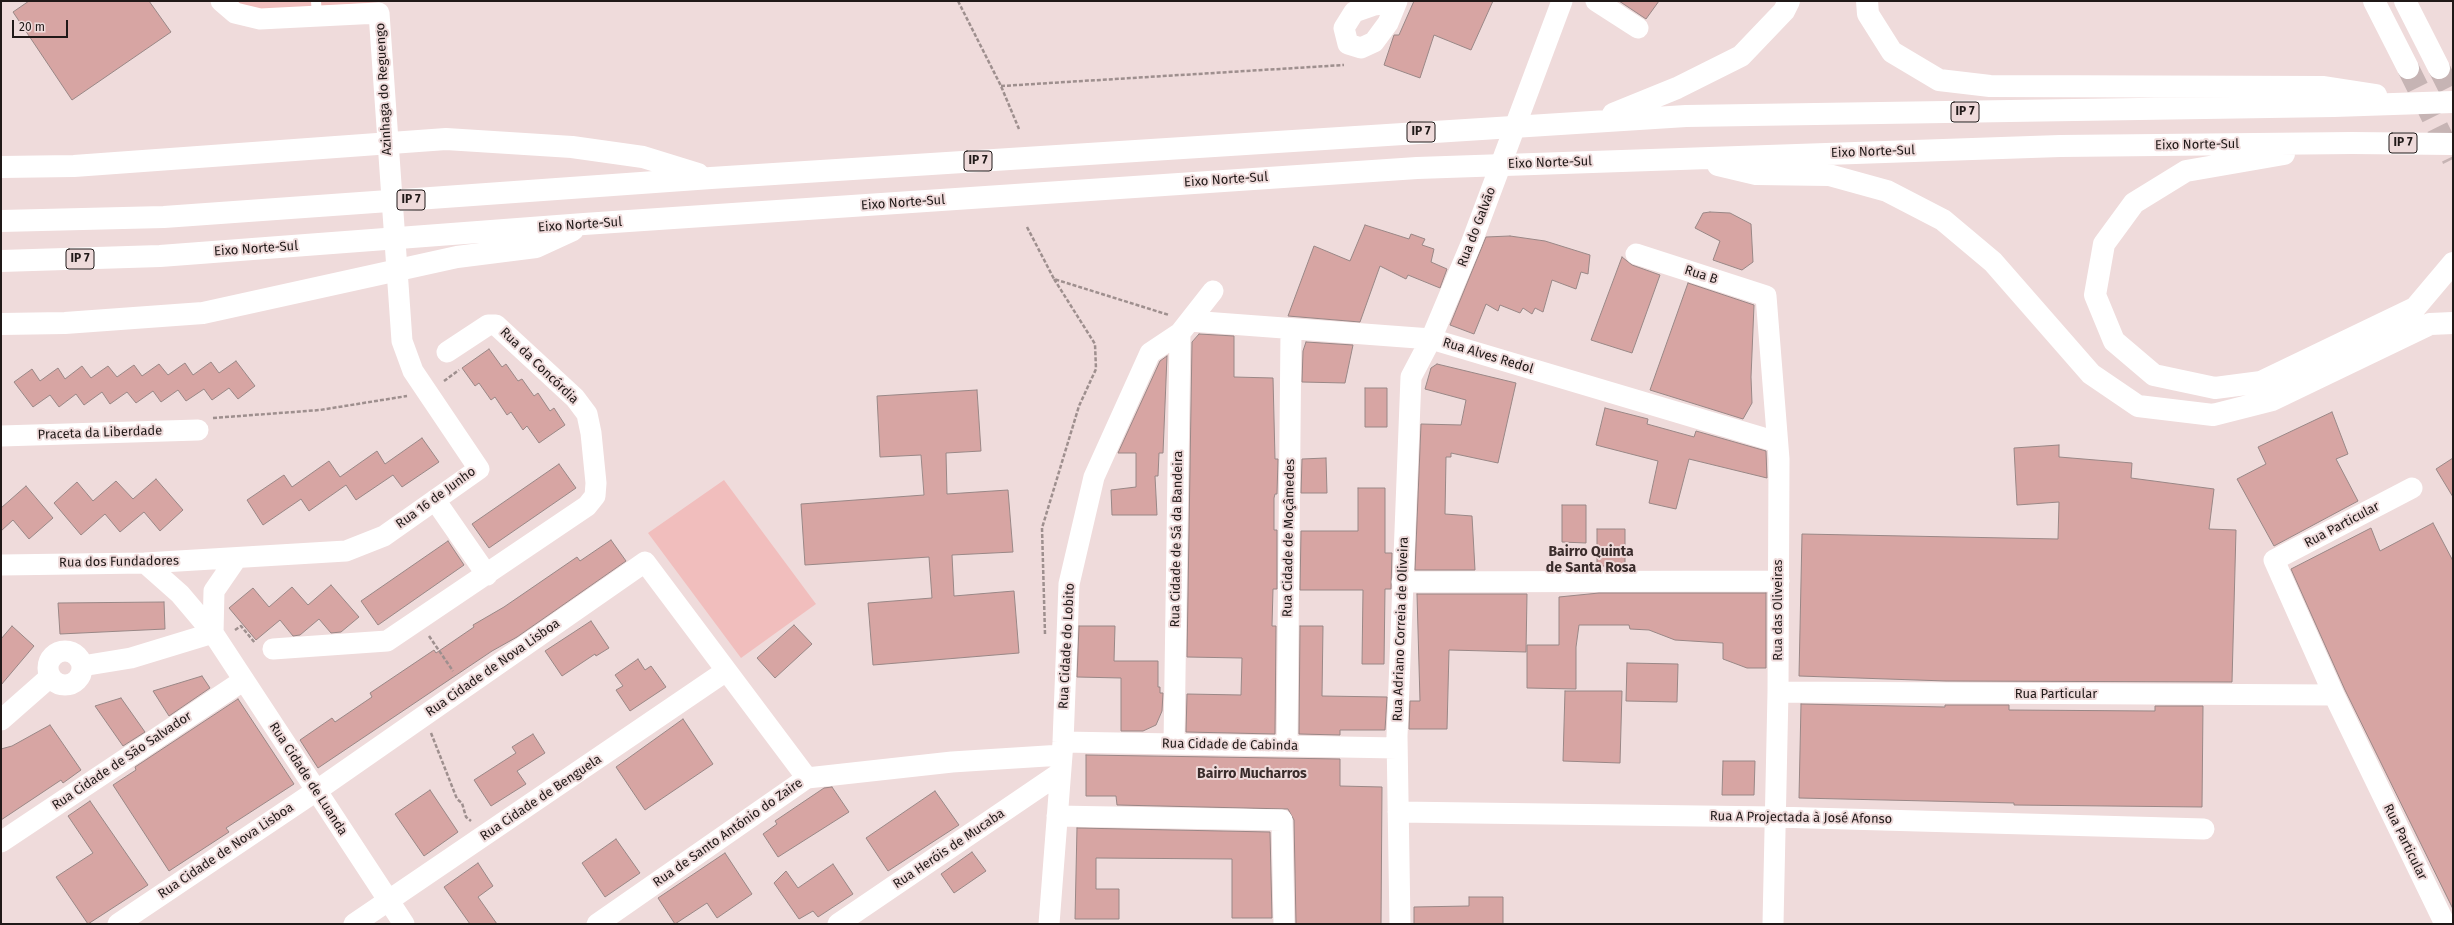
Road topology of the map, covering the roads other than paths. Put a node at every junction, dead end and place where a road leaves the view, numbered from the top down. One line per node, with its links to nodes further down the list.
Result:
1 (221, 1): 9 (street, Azinhaga do Reguengo)
2 (1562, 1): 33 (street, Rua do Galvão)
3 (1596, 1): 10 (street)
4 (1789, 1): 15 (main road)
5 (1867, 1): 13 (main road)
6 (2374, 1): 11 (main road)
7 (2405, 1): 12 (main road)
8 (1396, 2): 8 (street)
9 (316, 8): 31 (street, Azinhaga do Reguengo)
10 (1638, 28)
11 (2408, 68)
12 (2439, 68)
13 (2429, 102): 14 (main road, IP 7); 15 (main road, IP 7)
14 (2453, 102)
15 (1597, 121): 20 (main road, IP 7)
16 (2352, 143): 17 (main road, Eixo Norte-Sul / IP 7); 18 (main road, Eixo Norte-Sul / IP 7); 25 (main road)
17 (2453, 144)
18 (1688, 159): 22 (main road, Eixo Norte-Sul / IP 7); 28 (main road)
19 (1, 167): 20 (main road)
20 (711, 178): 21 (main road, IP 7)
21 (1, 221)
22 (584, 224): 24 (main road, Eixo Norte-Sul / IP 7); 29 (main road)
23 (1636, 254): 27 (street, Rua B)
24 (1, 261)
25 (2453, 263)
26 (1213, 291): 30 (street, Rua Cidade do Lobito)
27 (1766, 296): 37 (street, Rua das Oliveiras)
28 (2453, 323)
29 (1, 324)
30 (1185, 327): 32 (street, Rua Alves Redol); 53 (street, Rua Cidade de Sá da Bandeira); 56 (street, Rua Cidade do Lobito)
31 (400, 328): 39 (street, Rua 16 de Junho)
32 (1291, 330): 33 (street, Rua Alves Redol); 54 (street, Rua Cidade de Moçâmedes)
33 (1431, 339): 37 (street, Rua Alves Redol); 45 (street, Rua Adriano Correia de Oliveira)
34 (447, 352): 43 (street, Rua da Concórdia)
35 (198, 430): 36 (street, Praceta da Liberdade)
36 (1, 436)
37 (1777, 442): 44 (street, Rua das Oliveiras)
38 (2412, 488): 51 (street, Rua Particular)
39 (435, 500): 40 (street, Rua 16 de Junho); 43 (street)
40 (236, 559): 41 (street, Rua dos Fundadores); 46 (street)
41 (145, 563): 42 (street, Rua dos Fundadores); 46 (street, Rua Cidade de Luanda)
42 (4, 569)
43 (487, 575): 47 (street, Rua da Concórdia)
44 (1779, 581): 45 (street); 50 (street, Rua das Oliveiras)
45 (1402, 582): 55 (street, Rua Adriano Correia de Oliveira)
46 (213, 633): 49 (street, Rua Cidade de Luanda); 52 (street)
47 (273, 649)
48 (726, 671): 57 (street, Rua Cidade de Nova Lisboa); 58 (street, Rua Cidade de Nova Lisboa); 64 (street, Rua Cidade de Benguela)
49 (244, 680): 58 (street, Rua Cidade de Luanda); 63 (street, Rua Cidade de São Salvador)
50 (1778, 692): 51 (street, Rua Particular); 61 (street, Rua das Oliveiras)
51 (2334, 695): 74 (street, Rua Particular)
52 (1, 720)
53 (1174, 744): 54 (street, Rua Cidade de Cabinda); 56 (street, Rua Cidade de Cabinda)
54 (1287, 746): 55 (street, Rua Cidade de Cabinda)
55 (1397, 748): 59 (street, Rua Adriano Correia de Oliveira)
56 (1062, 757): 57 (street, Rua de Santo António do Zaire); 60 (street, Rua Cidade do Lobito); 69 (street, Rua Heróis de Mucaba)
57 (807, 778): 68 (street, Rua de Santo António do Zaire)
58 (316, 791): 64 (street, Rua Cidade de Luanda); 65 (street, Rua Cidade de Nova Lisboa)
59 (1398, 812): 61 (street, Rua A Projectada à José Afonso); 72 (street, Rua Adriano Correia de Oliveira)
60 (1057, 816): 70 (street, Rua Cidade do Lobito); 71 (street)
61 (1775, 817): 62 (street, Rua A Projectada à José Afonso); 73 (street, Rua das Oliveiras)
62 (2204, 829)
63 (1, 842)
64 (389, 901): 66 (street, Rua Cidade de Benguela); 67 (street, Rua Cidade de Luanda)
65 (118, 924)
66 (354, 924)
67 (404, 924)
68 (597, 924)
69 (838, 924)
70 (1049, 924)
71 (1284, 924)
72 (1400, 924)
73 (1772, 924)
74 (2445, 924)

